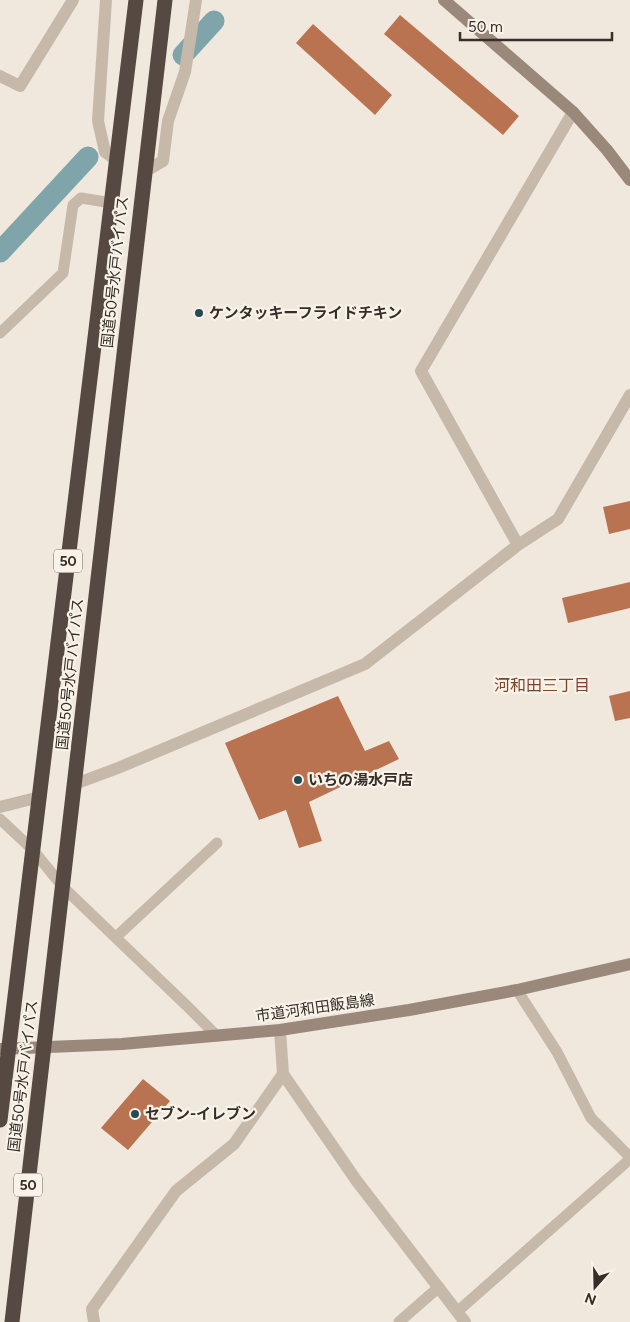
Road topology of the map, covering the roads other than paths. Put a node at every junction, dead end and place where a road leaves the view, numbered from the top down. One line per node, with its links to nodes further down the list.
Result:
1 (72, 0): 7 (street)
2 (106, 0): 9 (street)
3 (136, 0): 9 (highway, 国道50号水戸バイパス / 50)
4 (165, 0): 10 (highway, 国道50号水戸バイパス / 50)
5 (196, 0): 10 (street)
6 (444, 0): 8 (street)
7 (0, 76)
8 (573, 112): 11 (street); 15 (street)
9 (116, 160): 12 (highway, 国道50号水戸バイパス / 50)
10 (144, 172): 16 (highway, 国道50号水戸バイパス / 50)
11 (630, 180)
12 (112, 203): 13 (lane); 17 (highway, 国道50号水戸バイパス / 50)
13 (0, 333)
14 (630, 395): 15 (street)
15 (518, 545): 16 (street)
16 (75, 784): 22 (highway, 国道50号水戸バイパス / 50)
17 (40, 797): 18 (street); 21 (highway, 国道50号水戸バイパス / 50)
18 (0, 807)
19 (0, 820): 21 (lane)
20 (218, 844): 23 (lane)
21 (33, 850): 22 (lane); 29 (highway, 国道50号水戸バイパス / 50)
22 (63, 887): 23 (lane); 28 (highway, 国道50号水戸バイパス / 50)
23 (116, 937): 27 (lane)
24 (630, 964): 25 (street, 市道河和田飯島線)
25 (517, 990): 26 (street, 市道河和田飯島線); 32 (lane)
26 (280, 1030): 27 (street, 市道河和田飯島線); 30 (street)
27 (217, 1036): 28 (street, 市道河和田飯島線)
28 (44, 1048): 29 (street, 市道河和田飯島線); 35 (highway, 国道50号水戸バイパス / 50)
29 (4, 1050): 31 (highway, 国道50号水戸バイパス / 50)
30 (283, 1074): 33 (street); 36 (street)
31 (0, 1120)
32 (630, 1158): 34 (lane)
33 (439, 1287): 34 (street); 37 (lane)
34 (458, 1311): 38 (street)
35 (12, 1322)
36 (94, 1322)
37 (399, 1322)
38 (465, 1322)

